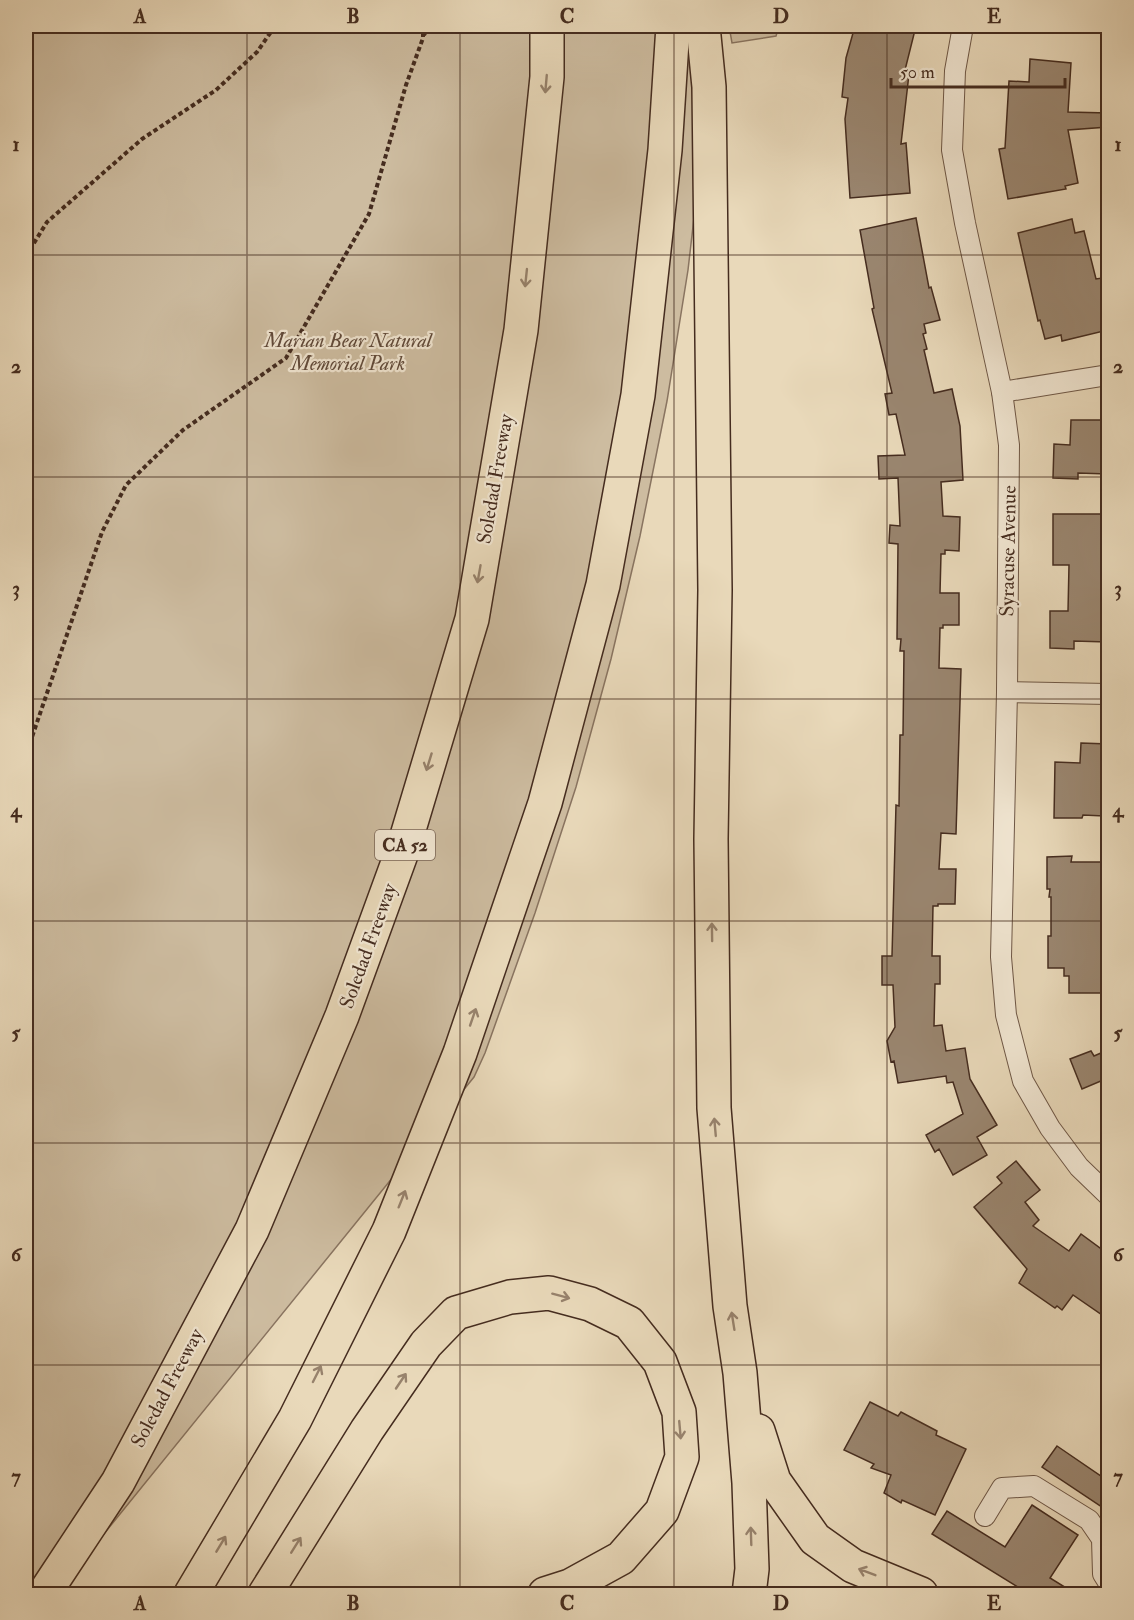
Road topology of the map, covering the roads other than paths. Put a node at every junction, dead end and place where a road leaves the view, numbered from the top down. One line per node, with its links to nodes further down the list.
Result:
1 (547, 26): 13 (highway, Soledad Freeway / CA 52, one-way to 13)
2 (673, 26): 14 (highway, one-way to 2)
3 (703, 26): 10 (highway, one-way to 3)
4 (963, 26): 6 (street, Syracuse Avenue)
5 (1108, 375): 6 (street)
6 (1002, 392): 7 (street, Syracuse Avenue)
7 (1007, 692): 8 (street); 9 (street, Syracuse Avenue)
8 (1108, 694)
9 (1108, 1196)
10 (740, 1373): 17 (highway, one-way to 10); 18 (highway, one-way to 10)
11 (985, 1516): 12 (street)
12 (1108, 1582)
13 (44, 1594)
14 (191, 1594)
15 (265, 1594): 16 (highway, one-way to 16)
16 (545, 1594)
17 (749, 1594)
18 (921, 1594)

